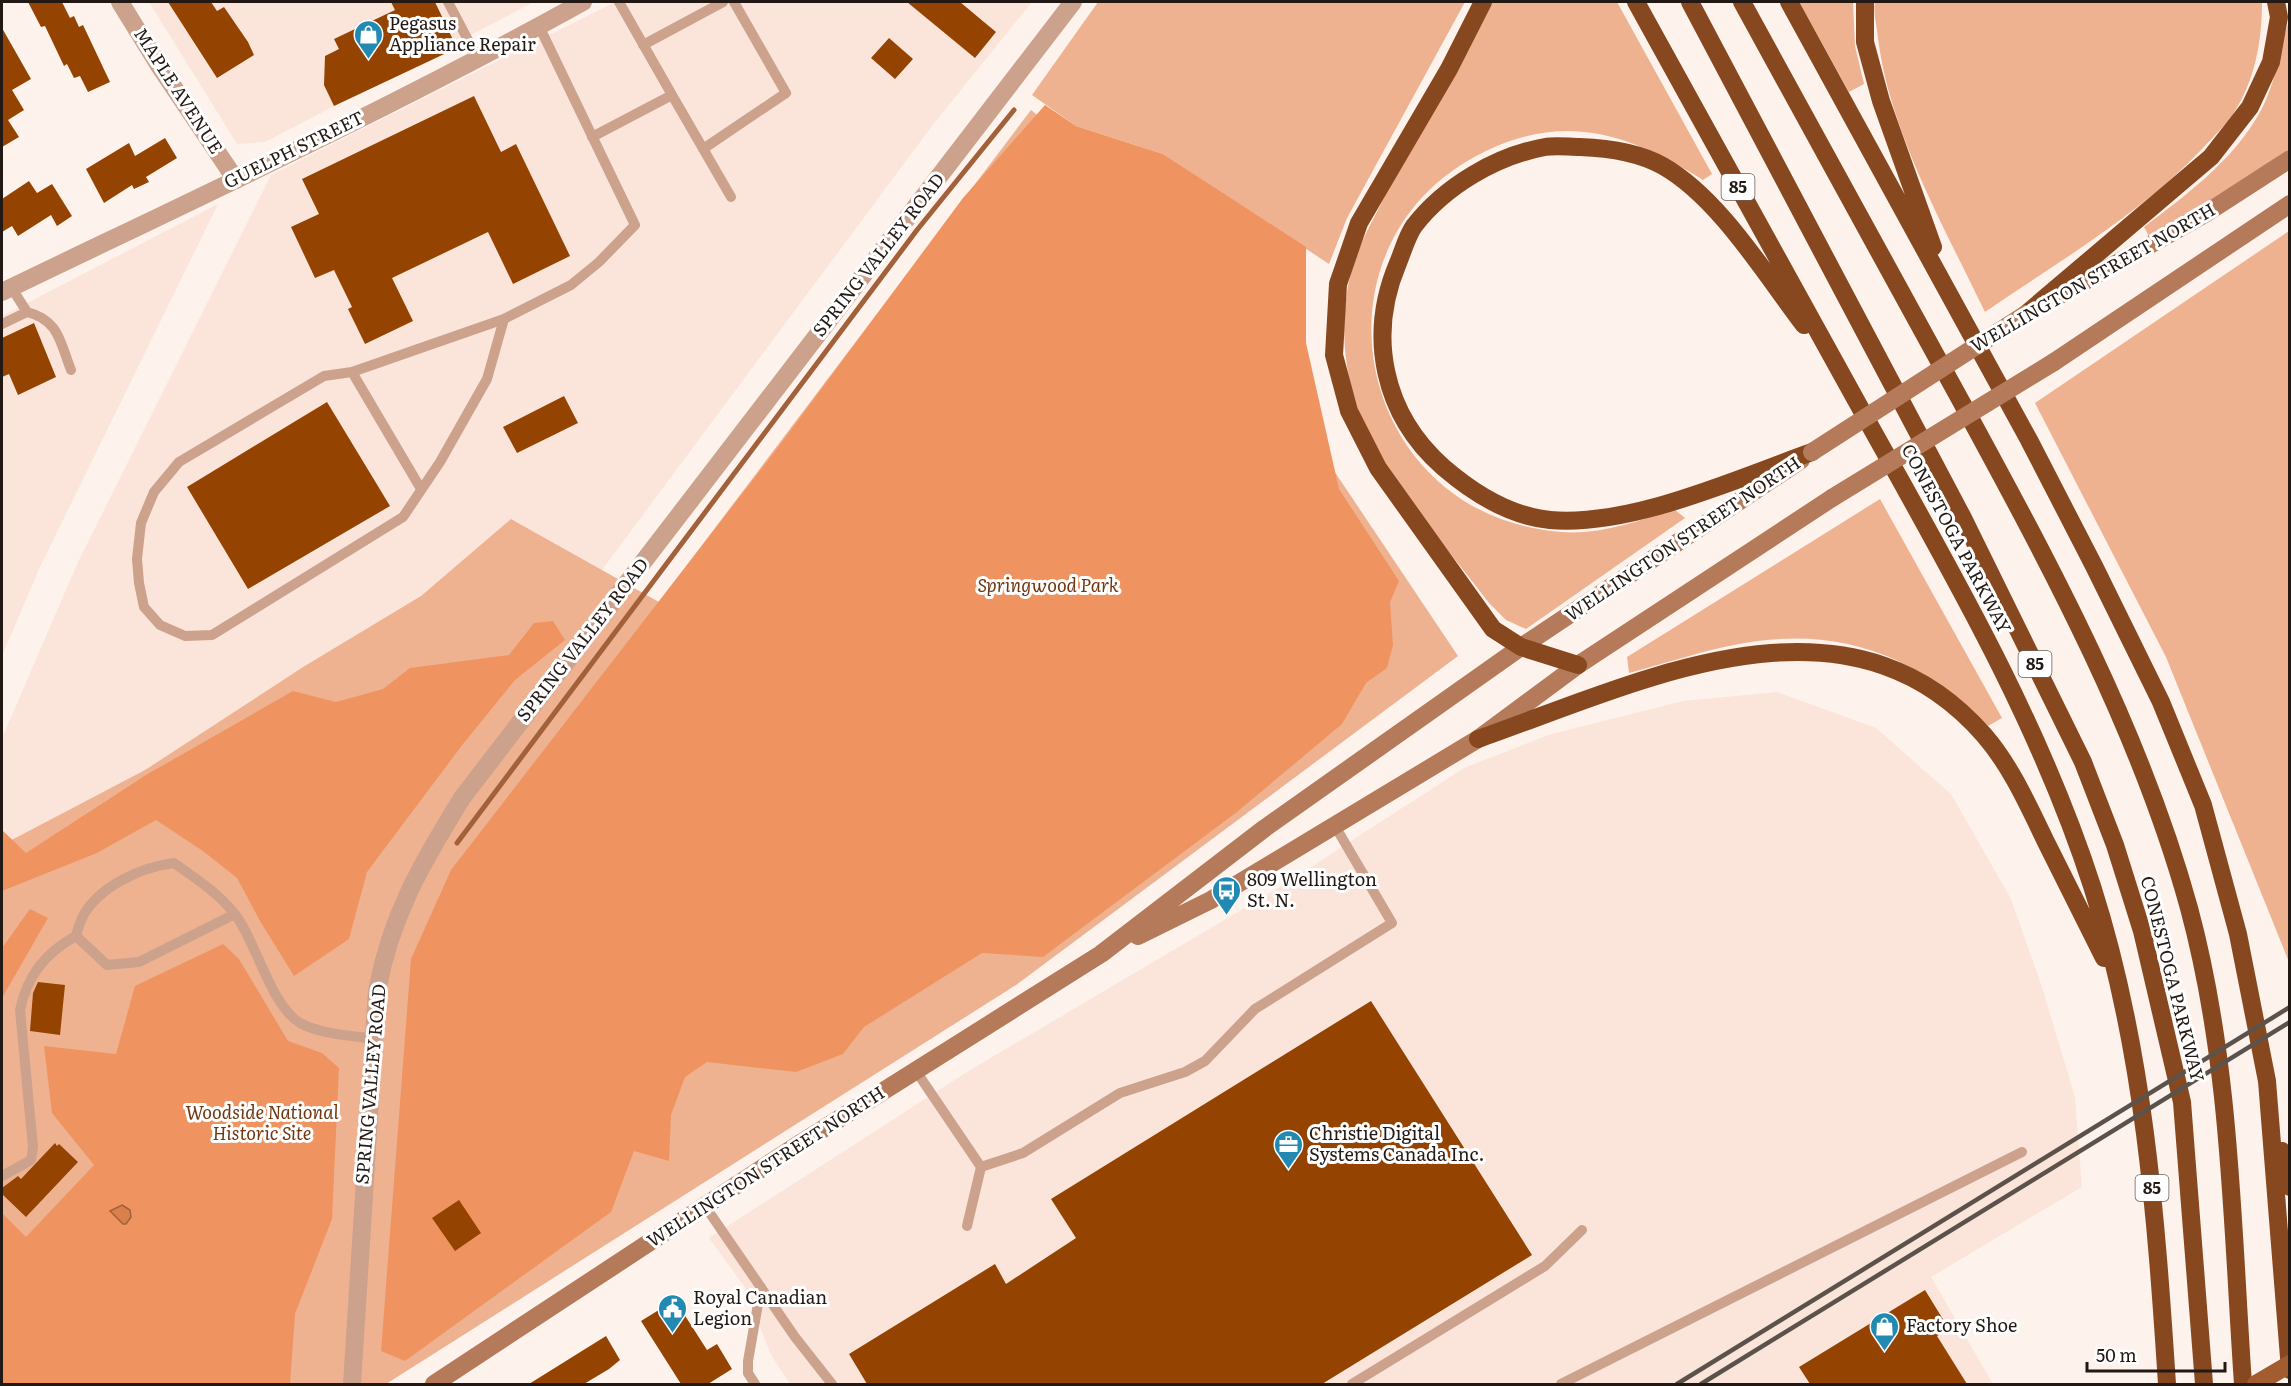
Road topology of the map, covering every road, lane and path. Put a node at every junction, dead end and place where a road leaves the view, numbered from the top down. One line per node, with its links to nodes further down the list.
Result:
1 (120, 2): 22 (street, MAPLE AVENUE)
2 (448, 2): 17 (lane)
3 (583, 2): 15 (street, GUELPH STREET)
4 (620, 2): 16 (lane)
5 (723, 2): 16 (lane)
6 (734, 2): 20 (lane)
7 (1073, 2): 44 (street, SPRING VALLEY ROAD)
8 (1483, 2): 36 (highway)
9 (1636, 2): 33 (highway, CONESTOGA PARKWAY / 85)
10 (1690, 2): 64 (highway, CONESTOGA PARKWAY / 85)
11 (1742, 2): 65 (highway, CONESTOGA PARKWAY)
12 (1789, 2): 26 (highway)
13 (1865, 2): 26 (highway)
14 (2276, 2): 28 (highway)
15 (539, 26): 17 (street, GUELPH STREET); 19 (lane)
16 (644, 45): 18 (lane)
17 (478, 59): 22 (street, GUELPH STREET)
18 (672, 95): 19 (lane); 20 (lane)
19 (592, 137): 29 (lane)
20 (703, 149): 23 (lane)
21 (2289, 159): 28 (street, WELLINGTON STREET NORTH)
22 (236, 180): 25 (street, GUELPH STREET)
23 (731, 197)
24 (2289, 204): 37 (street, WELLINGTON STREET NORTH, bridge)
25 (6, 289): 27 (lane)
26 (1949, 294): 46 (highway)
27 (27, 312): 30 (lane); 31 (lane)
28 (2026, 314): 34 (street, WELLINGTON STREET NORTH, bridge)
29 (504, 319): 32 (lane); 35 (lane)
30 (2, 324)
31 (71, 370)
32 (352, 372): 35 (lane); 35 (lane)
33 (1840, 372): 34 (highway); 43 (highway, CONESTOGA PARKWAY / 85)
34 (1812, 452): 36 (street, WELLINGTON STREET NORTH)
35 (421, 489)
36 (1521, 647): 37 (highway); 42 (street, WELLINGTON STREET NORTH)
37 (1578, 665): 38 (street, WELLINGTON STREET NORTH)
38 (1478, 739): 39 (street, WELLINGTON STREET NORTH); 43 (highway)
39 (1335, 826): 42 (street, WELLINGTON STREET NORTH); 48 (lane)
40 (235, 914): 41 (lane); 41 (lane); 44 (lane)
41 (76, 936): 49 (lane)
42 (1101, 954): 45 (street, WELLINGTON STREET NORTH)
43 (2122, 994): 63 (highway, CONESTOGA PARKWAY / 85)
44 (372, 1039): 57 (street, SPRING VALLEY ROAD)
45 (916, 1071): 48 (lane); 51 (street, WELLINGTON STREET NORTH)
46 (2267, 1081): 50 (highway); 56 (highway)
47 (2022, 1152): 62 (lane)
48 (981, 1167): 52 (lane)
49 (2, 1176)
50 (2289, 1187)
51 (705, 1206): 54 (lane); 58 (street, WELLINGTON STREET NORTH)
52 (967, 1226)
53 (1582, 1230): 61 (lane)
54 (761, 1287): 59 (lane); 60 (lane)
55 (2289, 1364): 66 (main road, bridge)
56 (2289, 1370)
57 (352, 1384)
58 (434, 1384)
59 (755, 1384)
60 (832, 1384)
61 (1352, 1384)
62 (1561, 1384)
63 (2167, 1384)
64 (2204, 1384)
65 (2243, 1384)
66 (2256, 1384)

